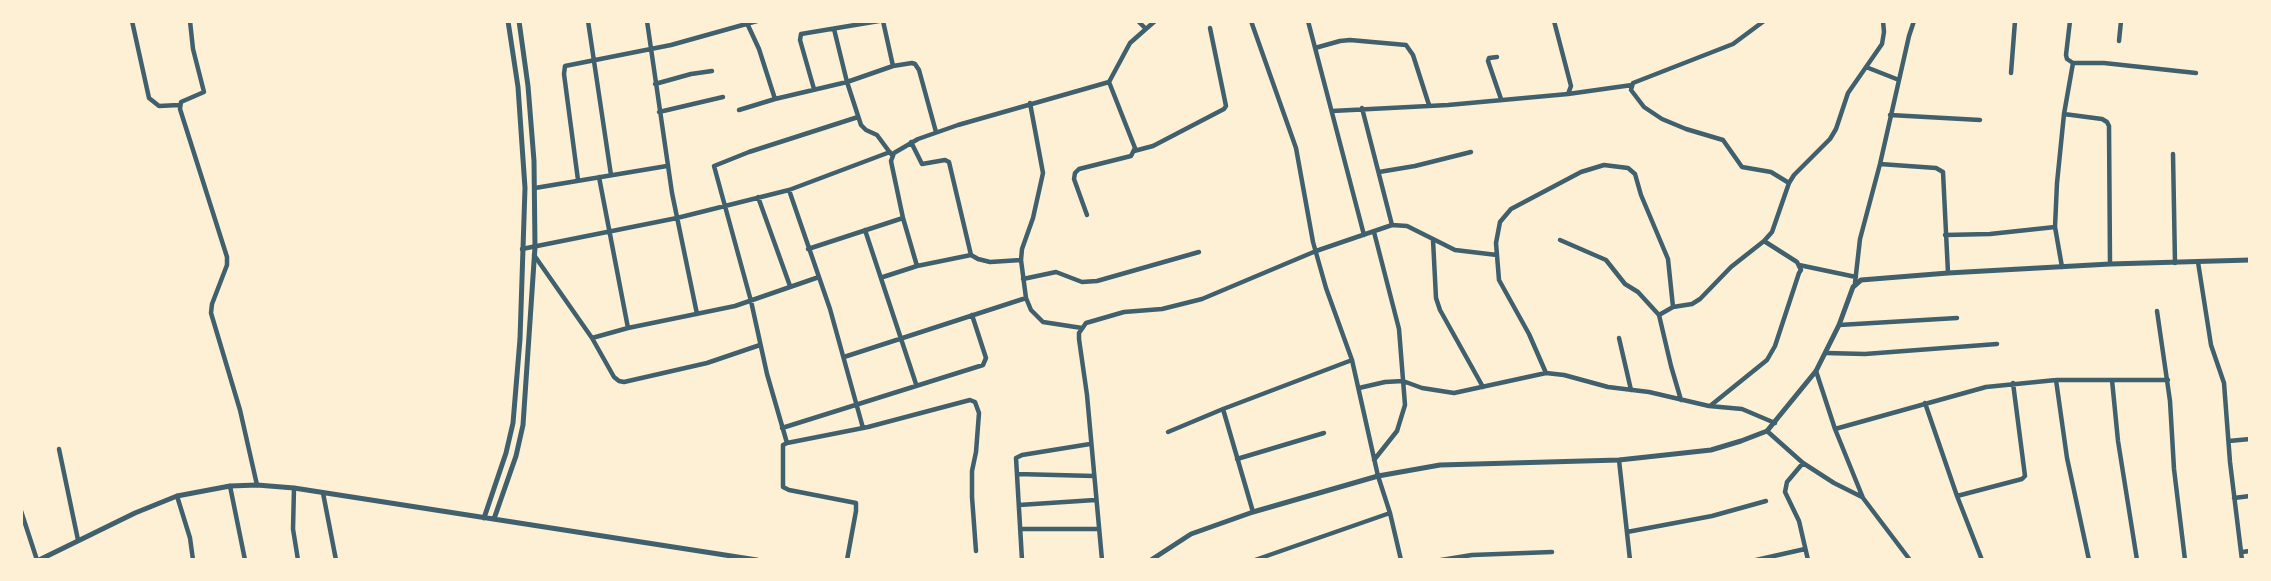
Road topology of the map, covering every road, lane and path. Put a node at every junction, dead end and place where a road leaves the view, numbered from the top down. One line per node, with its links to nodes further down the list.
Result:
1 (132, 21): 46 (street)
2 (190, 21): 46 (street)
3 (509, 21): 88 (street)
4 (519, 21): 69 (street)
5 (589, 21): 28 (street)
6 (757, 21): 20 (street)
7 (881, 21): 22 (street); 30 (street)
8 (1138, 21): 23 (street)
9 (1155, 21): 23 (street)
10 (1251, 21): 89 (street)
11 (1308, 21): 25 (street)
12 (1554, 21): 41 (street)
13 (1764, 21): 39 (street)
14 (1883, 21): 31 (street)
15 (1914, 21): 35 (street)
16 (2015, 21): 33 (street)
17 (2070, 21): 29 (street)
18 (2121, 21): 24 (street)
19 (648, 22): 26 (street)
20 (747, 23): 26 (street); 43 (street)
21 (1210, 28): 58 (street)
22 (834, 29): 36 (street); 40 (street)
23 (1146, 29): 37 (street)
24 (2119, 41)
25 (1315, 48): 47 (street); 50 (street)
26 (651, 49): 28 (street); 38 (street)
27 (1497, 57): 44 (street)
28 (593, 62): 65 (street); 67 (street)
29 (2073, 62): 34 (street); 52 (street)
30 (893, 66): 36 (street); 56 (street)
31 (1866, 67): 35 (street); 68 (street)
32 (712, 71): 38 (street)
33 (2011, 73)
34 (2196, 73)
35 (1899, 80): 53 (street)
36 (847, 82): 40 (street); 54 (street)
37 (1109, 82): 45 (street); 58 (street)
38 (655, 83): 51 (street)
39 (1632, 85): 41 (street); 68 (street)
40 (814, 89): 43 (street)
41 (1568, 94): 44 (street)
42 (723, 97): 51 (street)
43 (775, 99): 49 (street)
44 (1502, 99): 47 (street)
45 (1030, 103): 56 (street); 94 (street)
46 (179, 105): 162 (street)
47 (1429, 105): 48 (street)
48 (1362, 108): 50 (street); 64 (street)
49 (739, 110)
50 (1332, 111): 81 (street)
51 (659, 112): 63 (street)
52 (2064, 114): 77 (street); 98 (street)
53 (1890, 115): 55 (street); 62 (street)
54 (858, 117): 60 (street); 72 (street)
55 (1980, 120)
56 (936, 132): 57 (street)
57 (911, 142): 60 (street); 92 (street)
58 (1134, 151): 73 (street)
59 (1471, 152): 64 (street)
60 (891, 154): 70 (street); 75 (street)
61 (2173, 155): 97 (street)
62 (1880, 164): 82 (street); 106 (street)
63 (667, 166): 65 (street); 74 (street)
64 (1378, 172): 76 (street)
65 (611, 175): 66 (street)
66 (599, 177): 67 (street); 80 (street)
67 (578, 180): 69 (street)
68 (1789, 183): 85 (street)
69 (535, 188): 86 (street)
70 (789, 190): 71 (street); 87 (street)
71 (758, 197): 72 (street); 107 (street)
72 (723, 206): 74 (street); 109 (street)
73 (1087, 215)
74 (677, 218): 80 (street); 112 (street)
75 (903, 218): 78 (street); 100 (street)
76 (1392, 225): 79 (street); 83 (street)
77 (2055, 227): 82 (street); 101 (street)
78 (865, 230): 87 (street); 104 (street)
79 (1374, 232): 81 (street); 132 (street)
80 (609, 233): 86 (street); 117 (street)
81 (1364, 235): 89 (street)
82 (1945, 235): 102 (street)
83 (1433, 240): 93 (street); 135 (street)
84 (1560, 240): 114 (street)
85 (1764, 241): 99 (street); 110 (street)
86 (535, 247): 88 (street); 91 (street)
87 (808, 248): 103 (street)
88 (522, 249): 177 (street)
89 (1316, 251): 118 (street); 126 (street)
90 (1199, 252): 105 (street)
91 (534, 255): 120 (street); 178 (street)
92 (971, 255): 94 (street); 100 (street)
93 (1497, 256): 110 (street); 128 (street)
94 (1021, 260): 105 (street)
95 (2250, 260): 96 (street)
96 (2199, 262): 97 (street); 151 (street)
97 (2175, 263): 98 (street)
98 (2110, 264): 101 (street)
99 (1799, 265): 106 (street); 141 (street)
100 (917, 267): 104 (street)
101 (2062, 267): 102 (street)
102 (1948, 273): 106 (street)
103 (819, 276): 107 (street); 125 (street)
104 (883, 277): 119 (street)
105 (1023, 279): 108 (street)
106 (1856, 280): 116 (street)
107 (790, 286): 109 (street)
108 (1026, 298): 113 (street); 118 (street)
109 (751, 301): 112 (street); 123 (street)
110 (1673, 307): 114 (street)
111 (2157, 311): 131 (street)
112 (697, 314): 117 (street)
113 (972, 315): 119 (street); 134 (street)
114 (1659, 315): 138 (street)
115 (1957, 318): 116 (street)
116 (1839, 325): 124 (street)
117 (628, 328): 120 (street)
118 (1082, 328): 153 (street)
119 (902, 337): 125 (street); 134 (street)
120 (592, 338): 123 (street)
121 (1619, 338): 137 (street)
122 (1997, 344): 124 (street)
123 (760, 345): 144 (street)
124 (1826, 354): 127 (street)
125 (844, 357): 140 (street)
126 (1352, 360): 136 (street); 142 (street)
127 (1816, 371): 143 (street); 146 (street)
128 (1546, 373): 135 (street); 137 (street)
129 (2056, 380): 130 (street); 133 (street); 207 (street)
130 (2112, 380): 131 (street); 208 (street)
131 (2168, 380): 209 (street)
132 (1403, 381): 135 (street); 136 (street); 156 (street)
133 (2013, 383): 139 (street); 167 (street)
134 (916, 384): 140 (street)
135 (1483, 387)
136 (1359, 388): 156 (street)
137 (1631, 390): 138 (street)
138 (1681, 400): 141 (street)
139 (1925, 403): 146 (street); 167 (street)
140 (857, 405): 144 (street); 145 (street)
141 (1709, 406): 143 (street)
142 (1223, 409): 148 (street); 155 (street)
143 (1775, 423): 147 (street)
144 (782, 428): 152 (street)
145 (863, 428): 152 (street); 184 (street)
146 (1835, 429): 169 (street)
147 (1767, 431): 157 (street); 158 (street)
148 (1168, 432)
149 (1324, 433): 155 (street)
150 (2250, 439): 151 (street)
151 (2229, 441): 170 (street)
152 (787, 443): 195 (street)
153 (1090, 444): 159 (street); 160 (street)
154 (59, 449): 182 (street)
155 (1237, 459): 175 (street)
156 (1374, 460): 161 (street)
157 (1619, 460): 161 (street); 181 (street)
158 (1803, 463): 169 (street); 183 (street)
159 (1017, 474): 160 (street); 173 (street)
160 (1094, 476): 171 (street)
161 (1378, 476): 175 (street); 176 (street)
162 (257, 485): 163 (street); 164 (street)
163 (230, 486): 166 (street); 191 (street)
164 (294, 488): 165 (street); 192 (street)
165 (323, 493): 177 (street); 193 (street)
166 (177, 496): 182 (street); 190 (street)
167 (1956, 496): 206 (street)
168 (2250, 496): 170 (street)
169 (1863, 498): 205 (street)
170 (2234, 498): 187 (street)
171 (1095, 500): 173 (street); 179 (street)
172 (1766, 501): 181 (street)
173 (1019, 505): 180 (street)
174 (21, 510): 189 (street)
175 (1253, 512): 198 (street)
176 (1390, 513): 199 (street); 200 (street)
177 (484, 518): 178 (street)
178 (494, 519): 194 (street)
179 (1098, 528): 180 (street); 197 (street)
180 (1021, 529): 196 (street)
181 (1627, 531): 202 (street)
182 (78, 540): 189 (street)
183 (1805, 549): 203 (street); 204 (street)
184 (976, 551)
185 (2250, 551): 187 (street)
186 (1552, 552): 188 (street)
187 (2242, 552): 210 (street)
188 (1473, 557): 201 (street)
189 (41, 559)
190 (193, 560)
191 (245, 560)
192 (298, 560)
193 (336, 560)
194 (757, 560)
195 (847, 560)
196 (1022, 560)
197 (1102, 560)
198 (1152, 560)
199 (1255, 560)
200 (1401, 560)
201 (1441, 560)
202 (1630, 560)
203 (1756, 560)
204 (1808, 560)
205 (1910, 560)
206 (1982, 560)
207 (2089, 560)
208 (2137, 560)
209 (2185, 560)
210 (2242, 560)

